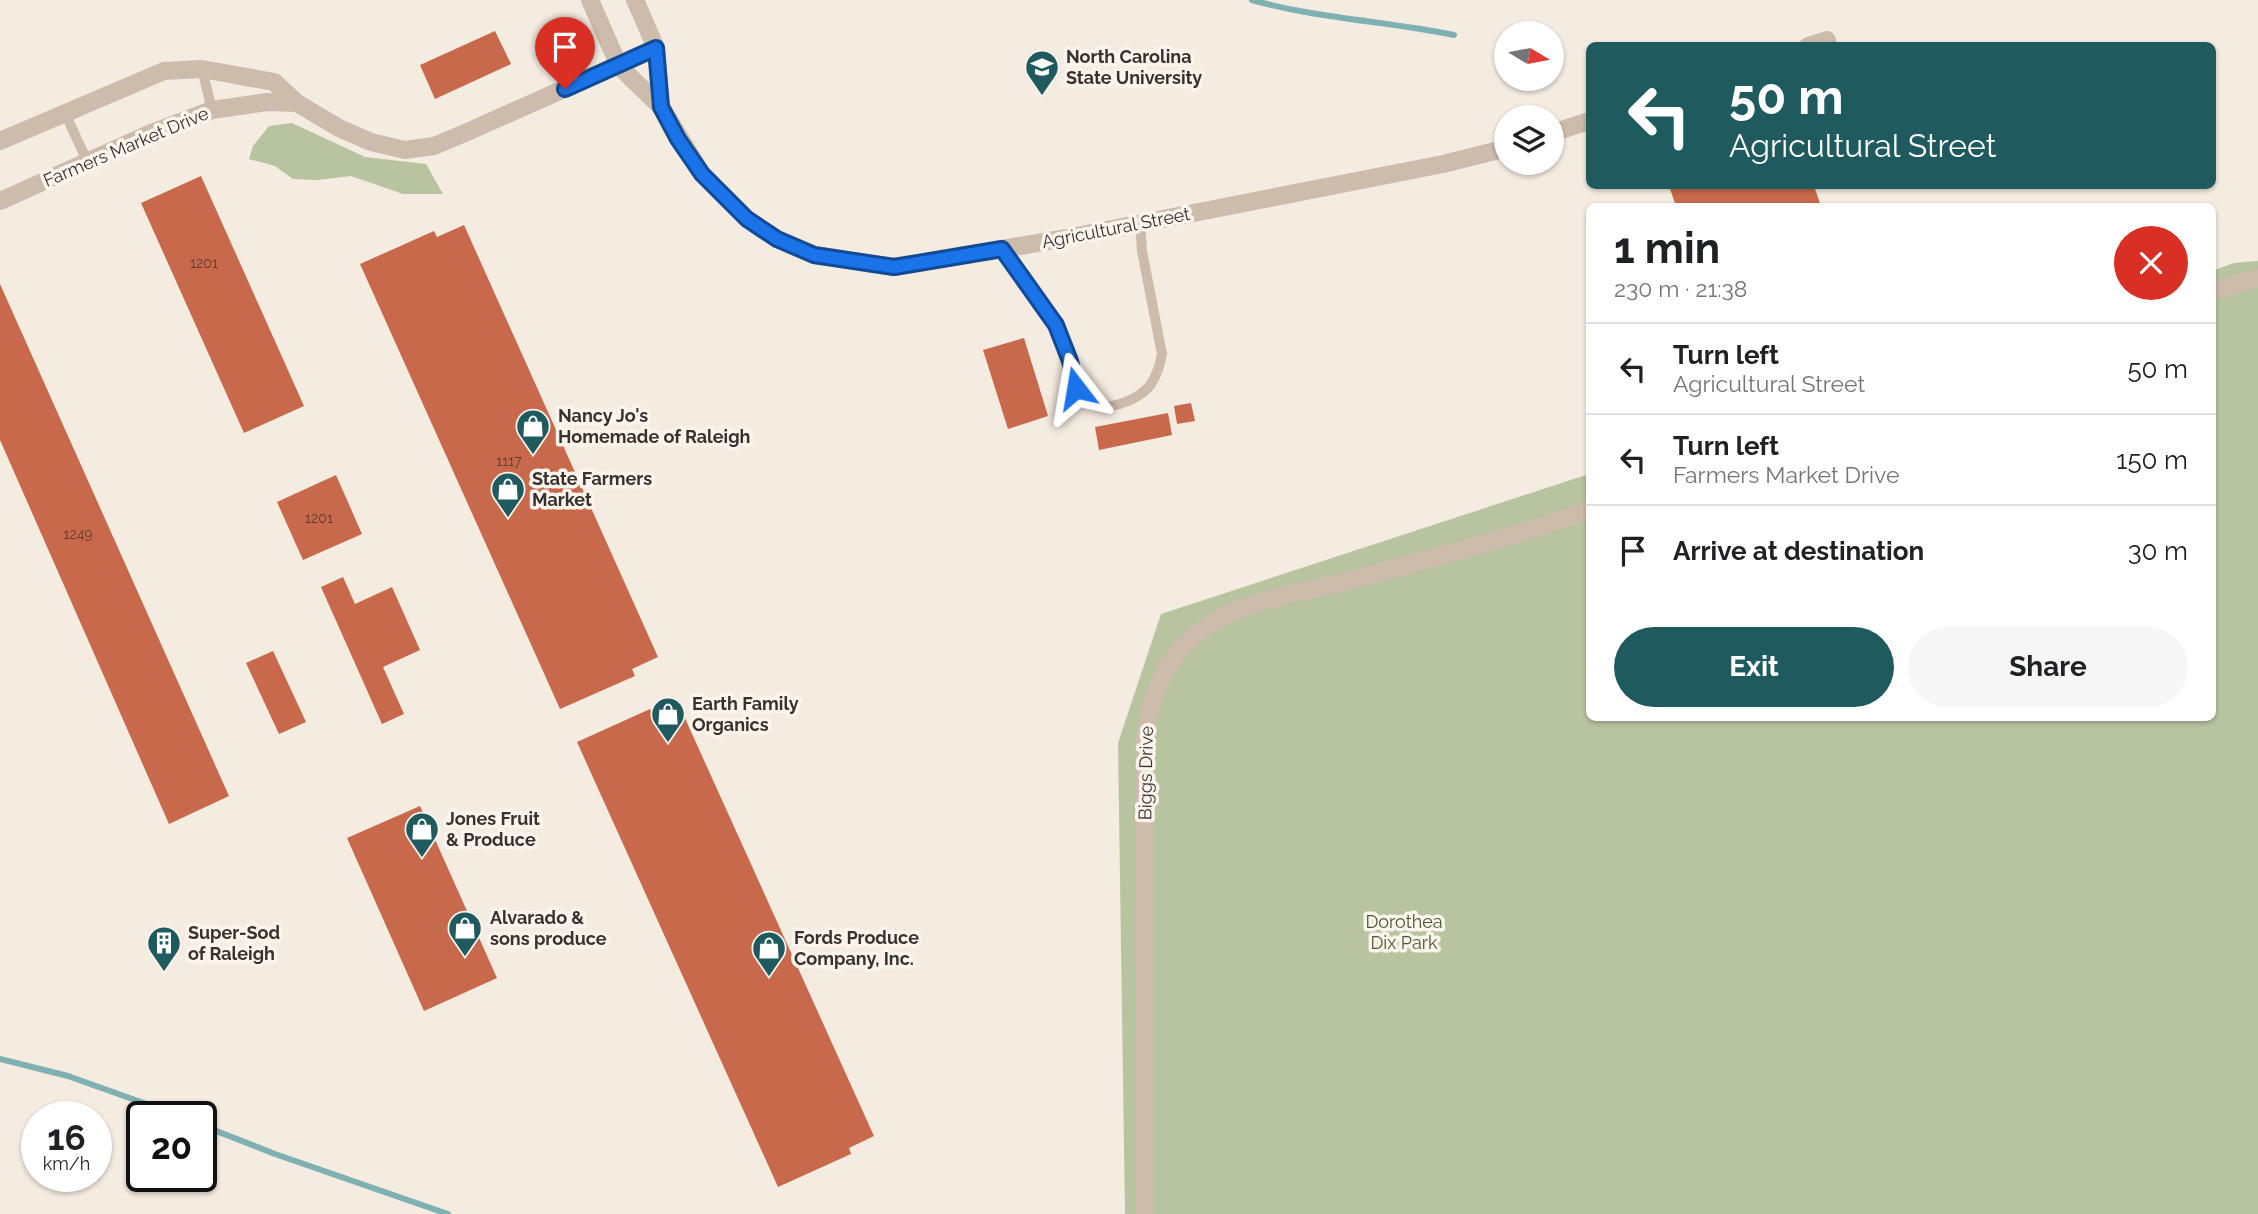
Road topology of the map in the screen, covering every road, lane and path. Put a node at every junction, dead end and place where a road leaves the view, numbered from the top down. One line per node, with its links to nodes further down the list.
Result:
1 (590, 0): 6 (street, Agricultural Street)
2 (635, 0): 5 (street, Agricultural Street)
3 (1827, 40): 4 (street)
4 (1821, 42)
5 (656, 48): 6 (street); 9 (street, Agricultural Street)
6 (619, 66): 8 (street); 9 (street, Agricultural Street)
7 (202, 69): 8 (street); 10 (lane); 11 (street)
8 (297, 103): 10 (street, Farmers Market Drive)
9 (661, 107): 19 (street, Agricultural Street)
10 (212, 110): 16 (street, Farmers Market Drive)
11 (65, 113): 14 (street); 16 (lane)
12 (1586, 122): 13 (street)
13 (1564, 129)
14 (0, 141)
15 (1494, 151): 18 (street, Agricultural Street)
16 (88, 161): 17 (street, Farmers Market Drive)
17 (0, 201)
18 (1140, 223): 19 (street, Agricultural Street); 19 (lane)
19 (1002, 249)
20 (2258, 278): 21 (street)
21 (2216, 290)
22 (1586, 511): 23 (street, Biggs Drive)
23 (1145, 1214)

